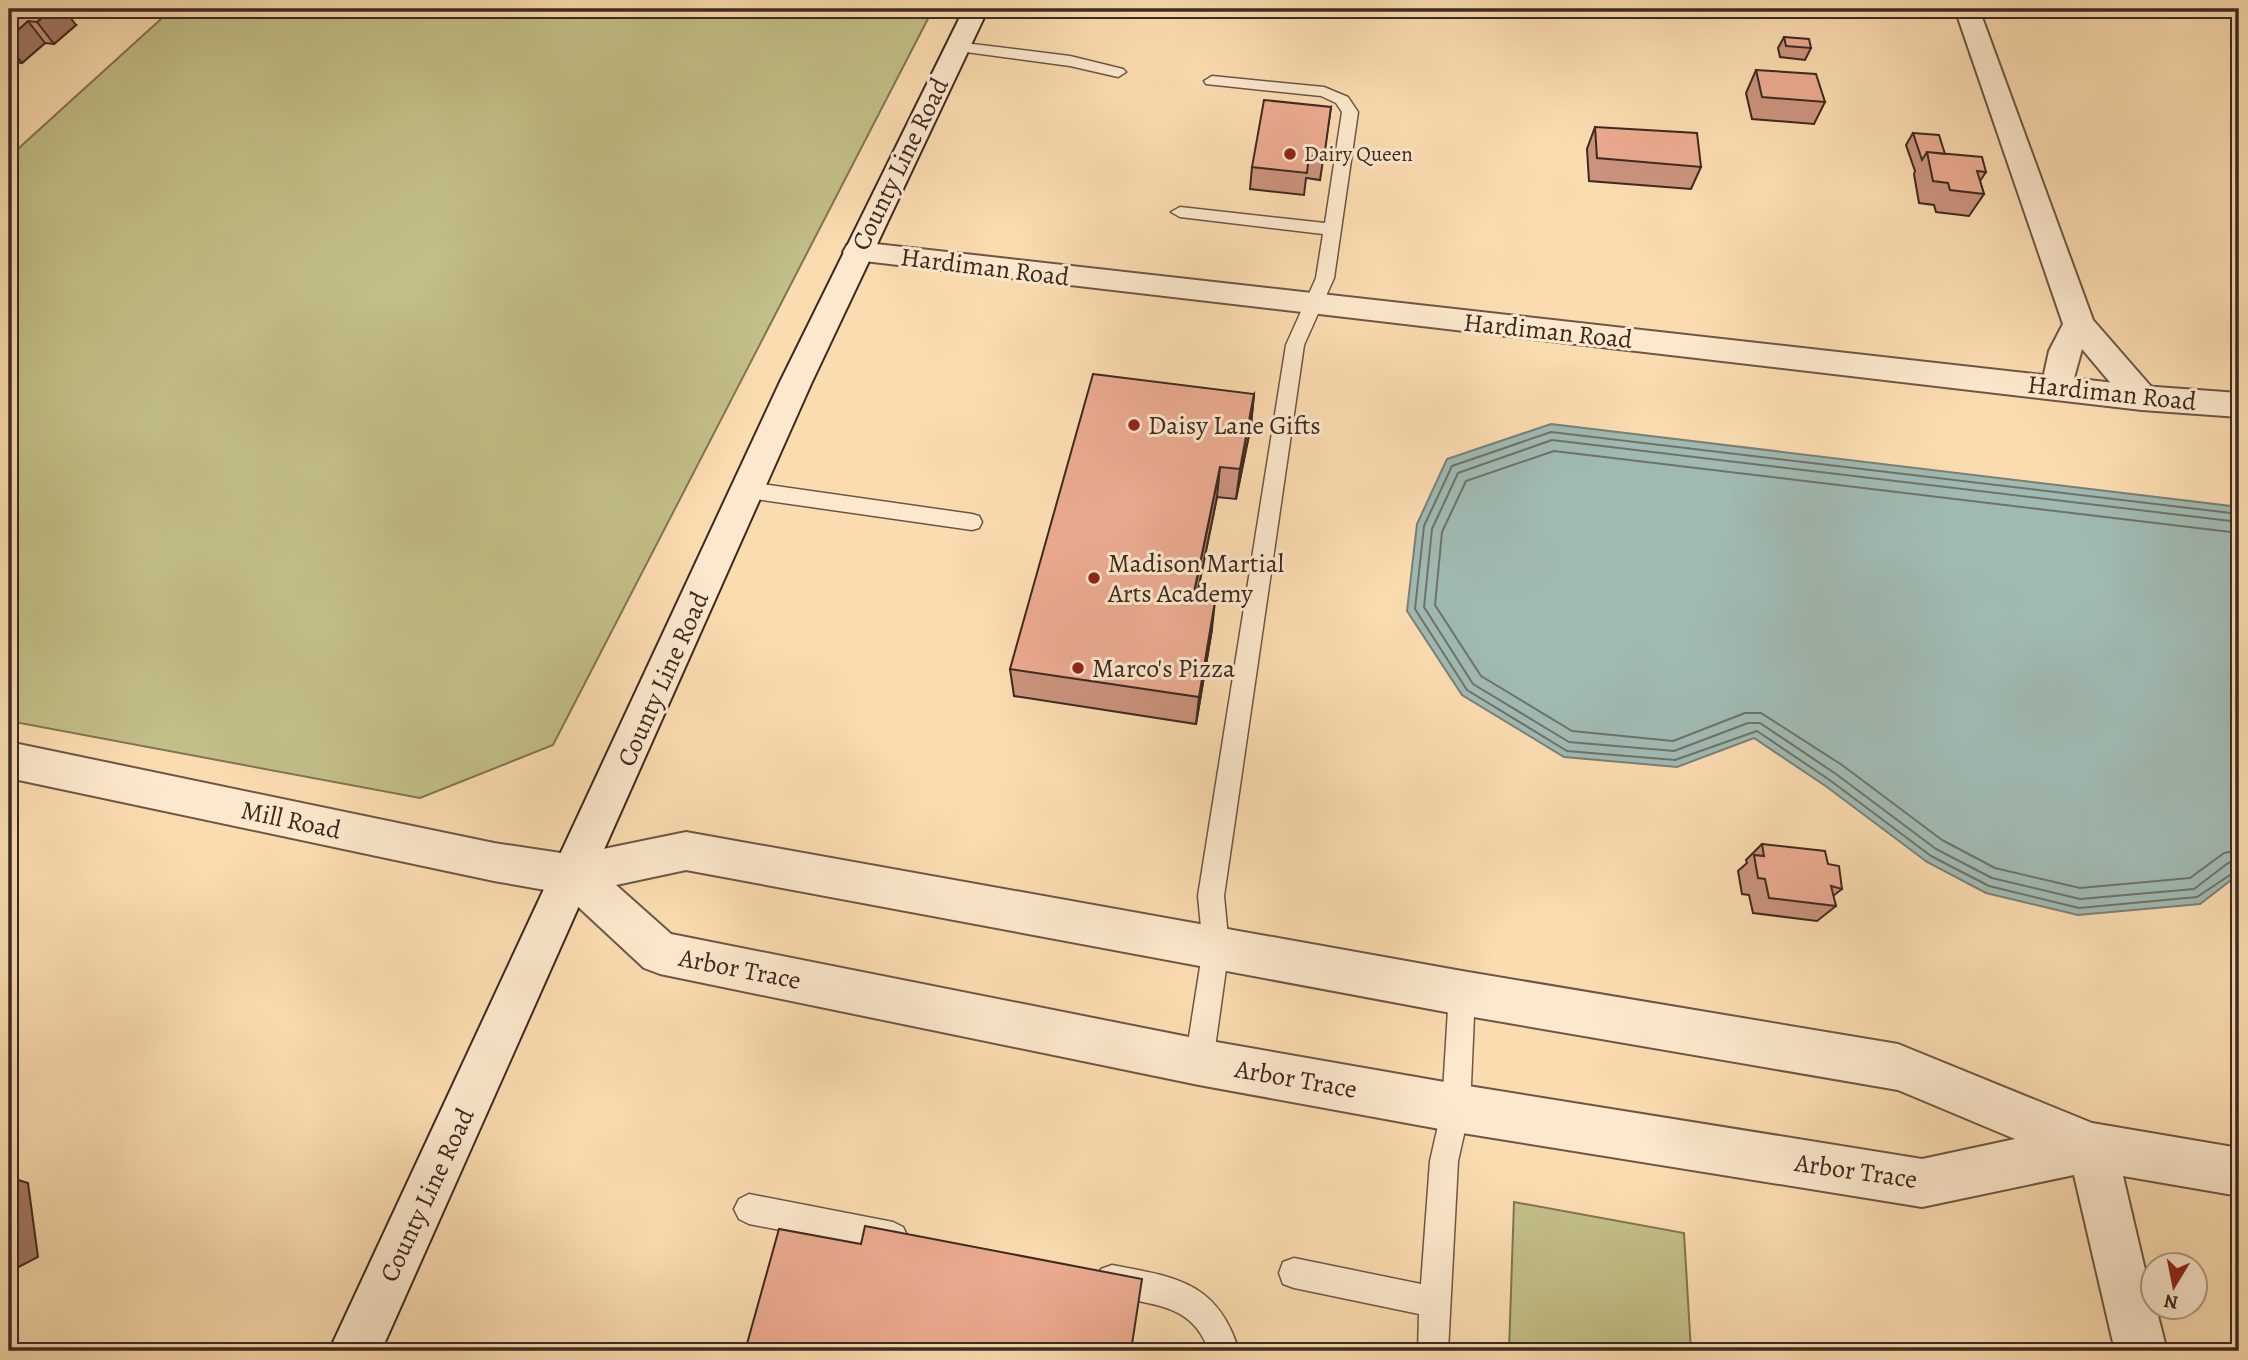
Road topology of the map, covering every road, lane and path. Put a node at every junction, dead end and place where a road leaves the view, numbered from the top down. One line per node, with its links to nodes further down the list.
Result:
1 (975, 9): 3 (street, County Line Road)
2 (1967, 9): 10 (street)
3 (956, 47): 4 (lane); 8 (street, County Line Road)
4 (1118, 72)
5 (1212, 81): 7 (lane)
6 (1180, 212): 7 (lane)
7 (1332, 229): 9 (lane)
8 (858, 252): 9 (street, Hardiman Road); 14 (street, County Line Road)
9 (1312, 305): 11 (street, Hardiman Road); 18 (lane)
10 (2078, 324): 11 (street); 12 (street)
11 (2057, 388): 12 (street, Hardiman Road)
12 (2142, 398): 13 (street, Hardiman Road)
13 (2239, 405)
14 (747, 490): 15 (lane); 17 (street, County Line Road)
15 (972, 522)
16 (9, 760): 17 (street, Mill Road)
17 (574, 875): 18 (street, Arbor Trace); 20 (street, Arbor Trace); 29 (street, County Line Road)
18 (1216, 948): 19 (street, Arbor Trace); 20 (lane)
19 (1462, 993): 21 (lane); 22 (street, Arbor Trace)
20 (1199, 1062): 21 (street, Arbor Trace)
21 (1457, 1108): 22 (street, Arbor Trace); 28 (lane)
22 (2092, 1147): 23 (street, Arbor Trace); 32 (street)
23 (2239, 1172)
24 (749, 1209): 25 (lane)
25 (924, 1243)
26 (1294, 1273): 28 (lane)
27 (1085, 1275): 30 (lane)
28 (1435, 1302): 31 (lane)
29 (355, 1351)
30 (1224, 1351)
31 (1433, 1351)
32 (2141, 1351)

